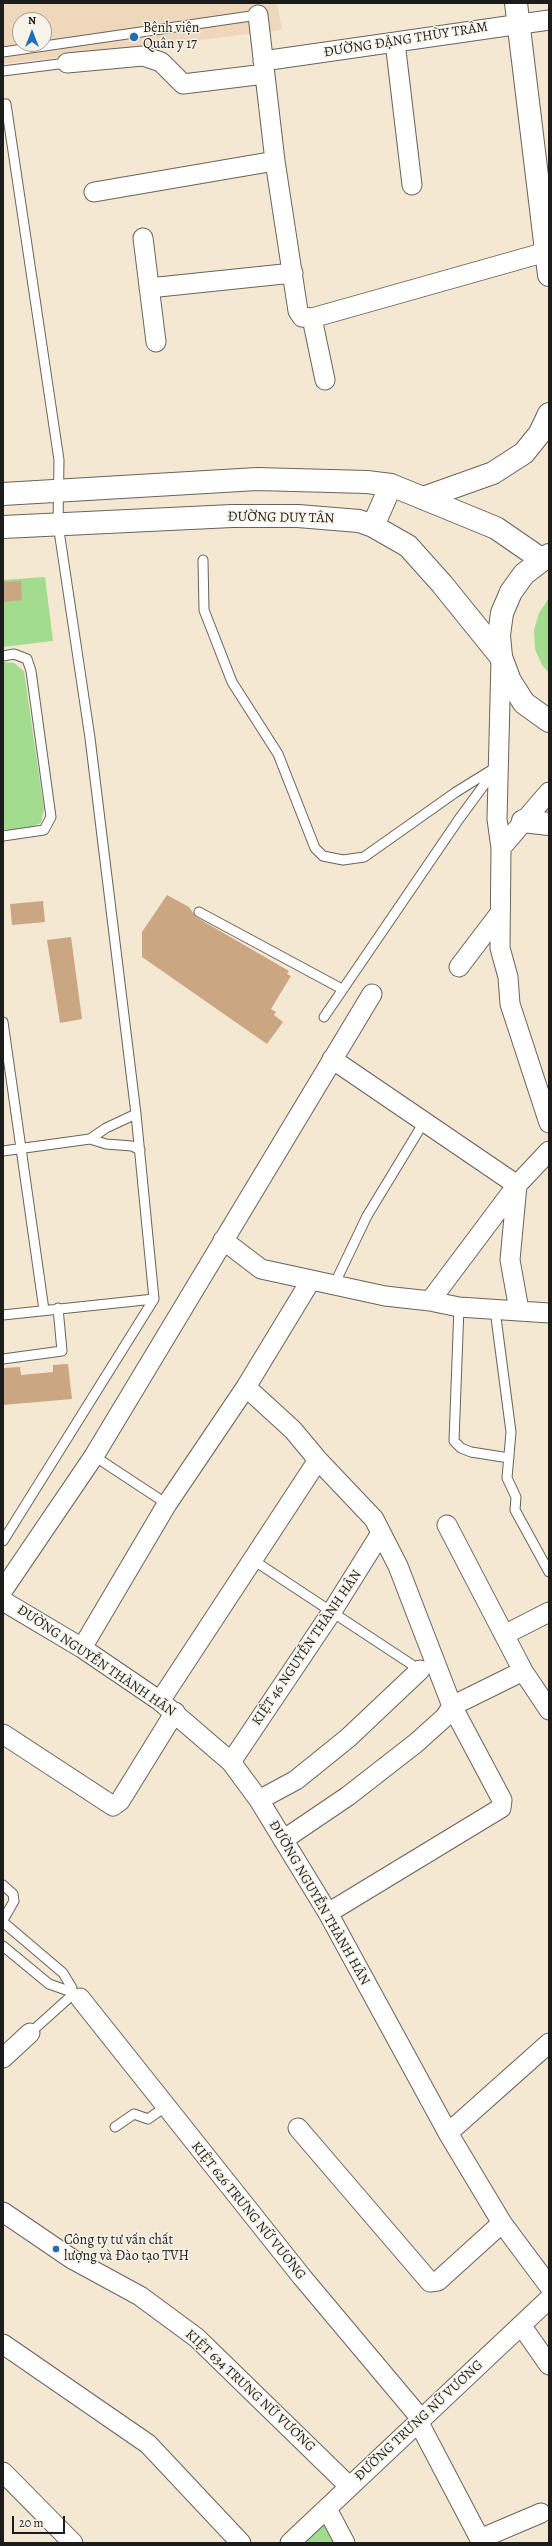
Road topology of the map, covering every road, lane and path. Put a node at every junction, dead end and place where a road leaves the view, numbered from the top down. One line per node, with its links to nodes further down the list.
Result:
1 (517, 13): 3 (street, ĐƯỜNG ĐẶNG THÙY TRÂM); 4 (street, ĐƯỜNG ĐẶNG THÙY TRÂM); 14 (street)
2 (258, 15): 5 (lane); 7 (street)
3 (549, 20)
4 (395, 42): 7 (street, ĐƯỜNG ĐẶNG THÙY TRÂM); 11 (street)
5 (3, 52)
6 (67, 63): 7 (street, ĐƯỜNG ĐẶNG THÙY TRÂM); 8 (lane)
7 (264, 67): 10 (street)
8 (3, 71)
9 (3, 104): 23 (lane)
10 (275, 161): 12 (street); 15 (street)
11 (412, 185)
12 (94, 192)
13 (143, 238): 17 (street)
14 (546, 252): 16 (street); 18 (street)
15 (293, 273): 17 (street); 18 (street)
16 (549, 275)
17 (149, 288): 19 (street)
18 (312, 318): 20 (street)
19 (156, 342)
20 (324, 380)
21 (549, 414): 25 (street)
22 (390, 485): 23 (street); 25 (street); 27 (street)
23 (58, 491): 24 (street); 26 (lane)
24 (3, 494)
25 (423, 498): 29 (street)
26 (58, 524): 27 (street, ĐƯỜNG DUY TÂN); 28 (street, ĐƯỜNG DUY TÂN); 48 (lane)
27 (373, 526): 32 (street, ĐƯỜNG DUY TÂN)
28 (3, 528)
29 (545, 557): 32 (street)
30 (203, 560): 34 (lane)
31 (3, 656): 38 (lane)
32 (501, 657): 33 (street); 34 (street)
33 (549, 721)
34 (498, 766): 39 (street); 43 (lane)
35 (549, 792): 36 (street)
36 (523, 821): 37 (street); 39 (street)
37 (549, 824)
38 (3, 836)
39 (502, 848): 41 (street)
40 (198, 912): 43 (lane)
41 (500, 913): 42 (street); 50 (street)
42 (459, 967)
43 (342, 989): 45 (lane)
44 (372, 994): 47 (street)
45 (324, 1017)
46 (3, 1022): 52 (lane)
47 (332, 1060): 49 (street); 57 (street)
48 (136, 1114): 51 (lane); 53 (lane)
49 (424, 1122): 56 (street); 59 (lane)
50 (549, 1123)
51 (90, 1139): 52 (lane); 53 (lane)
52 (21, 1148): 54 (lane); 64 (lane)
53 (140, 1150): 60 (lane)
54 (3, 1151)
55 (549, 1151): 56 (street)
56 (517, 1185): 61 (street); 66 (street)
57 (223, 1240): 58 (street); 71 (street)
58 (311, 1280): 59 (street); 70 (street)
59 (334, 1285): 61 (street)
60 (154, 1299): 63 (lane); 77 (lane)
61 (430, 1301): 62 (street)
62 (458, 1307): 65 (street); 72 (lane)
63 (58, 1308): 64 (lane); 69 (lane)
64 (44, 1310): 68 (lane)
65 (495, 1310): 66 (street); 72 (lane)
66 (518, 1310): 67 (street)
67 (549, 1313)
68 (3, 1315)
69 (3, 1359)
70 (246, 1387): 73 (street); 74 (street)
71 (94, 1456): 74 (lane); 80 (street)
72 (509, 1458): 79 (lane)
73 (318, 1460): 76 (street); 78 (street)
74 (167, 1504): 85 (street)
75 (447, 1525): 84 (street)
76 (381, 1533): 83 (street, KIỆT 46 NGUYỄN THÀNH HÂN); 89 (street)
77 (3, 1541)
78 (253, 1560): 83 (lane); 88 (street)
79 (549, 1572)
80 (3, 1590)
81 (3, 1601): 85 (street, ĐƯỜNG NGUYỄN THÀNH HÃN)
82 (549, 1612): 84 (street)
83 (331, 1613): 86 (lane); 93 (street, KIỆT 46 NGUYỄN THÀNH HÂN)
84 (504, 1635): 87 (street)
85 (82, 1648): 88 (street, ĐƯỜNG NGUYỄN THÀNH HÃN)
86 (420, 1670): 94 (street)
87 (523, 1671): 89 (street); 90 (street)
88 (160, 1701): 91 (street, ĐƯỜNG NGUYỄN THÀNH HÃN)
89 (452, 1706): 95 (street); 97 (street)
90 (549, 1710)
91 (175, 1712): 92 (street); 93 (street, ĐƯỜNG NGUYỄN THÀNH HÃN)
92 (3, 1734)
93 (231, 1762): 94 (street, ĐƯỜNG NGUYỄN THÀNH HÃN)
94 (259, 1800): 95 (street, ĐƯỜNG NGUYỄN THÀNH HÃN)
95 (283, 1840): 97 (street, ĐƯỜNG NGUYỄN THÀNH HÃN)
96 (3, 1885): 98 (lane)
97 (328, 1913): 107 (street, ĐƯỜNG NGUYỄN THÀNH HÃN)
98 (3, 1921): 100 (lane)
99 (3, 1946): 100 (lane)
100 (73, 1994): 101 (lane); 104 (street, KIỆT 626 TRƯNG NỮ VƯƠNG)
101 (30, 2033): 103 (street)
102 (549, 2042): 107 (street)
103 (3, 2058)
104 (165, 2107): 105 (lane); 115 (street, KIỆT 626 TRƯNG NỮ VƯƠNG)
105 (115, 2127)
106 (298, 2128): 109 (street)
107 (448, 2133): 109 (street, ĐƯỜNG NGUYỄN THÀNH HÃN)
108 (3, 2212): 117 (street, KIỆT 634 TRƯNG NỮ VƯƠNG)
109 (502, 2224): 110 (street, ĐƯỜNG NGUYỄN THÀNH HÃN)
110 (549, 2286)
111 (549, 2299): 112 (street, ĐƯỜNG TRƯNG NỮ VƯƠNG)
112 (521, 2325): 114 (street); 115 (street, ĐƯỜNG TRƯNG NỮ VƯƠNG)
113 (3, 2344): 122 (street)
114 (549, 2365)
115 (420, 2421): 117 (street, ĐƯỜNG TRƯNG NỮ VƯƠNG); 120 (street, KIỆT 626 TRƯNG NỮ VƯƠNG)
116 (3, 2472): 121 (street)
117 (349, 2486): 118 (street, ĐƯỜNG TRƯNG NỮ VƯƠNG)
118 (327, 2508): 123 (street, ĐƯỜNG TRƯNG NỮ VƯƠNG); 124 (street)
119 (541, 2513): 120 (street)
120 (481, 2541)
121 (73, 2543)
122 (241, 2543)
123 (290, 2543)
124 (345, 2543)

